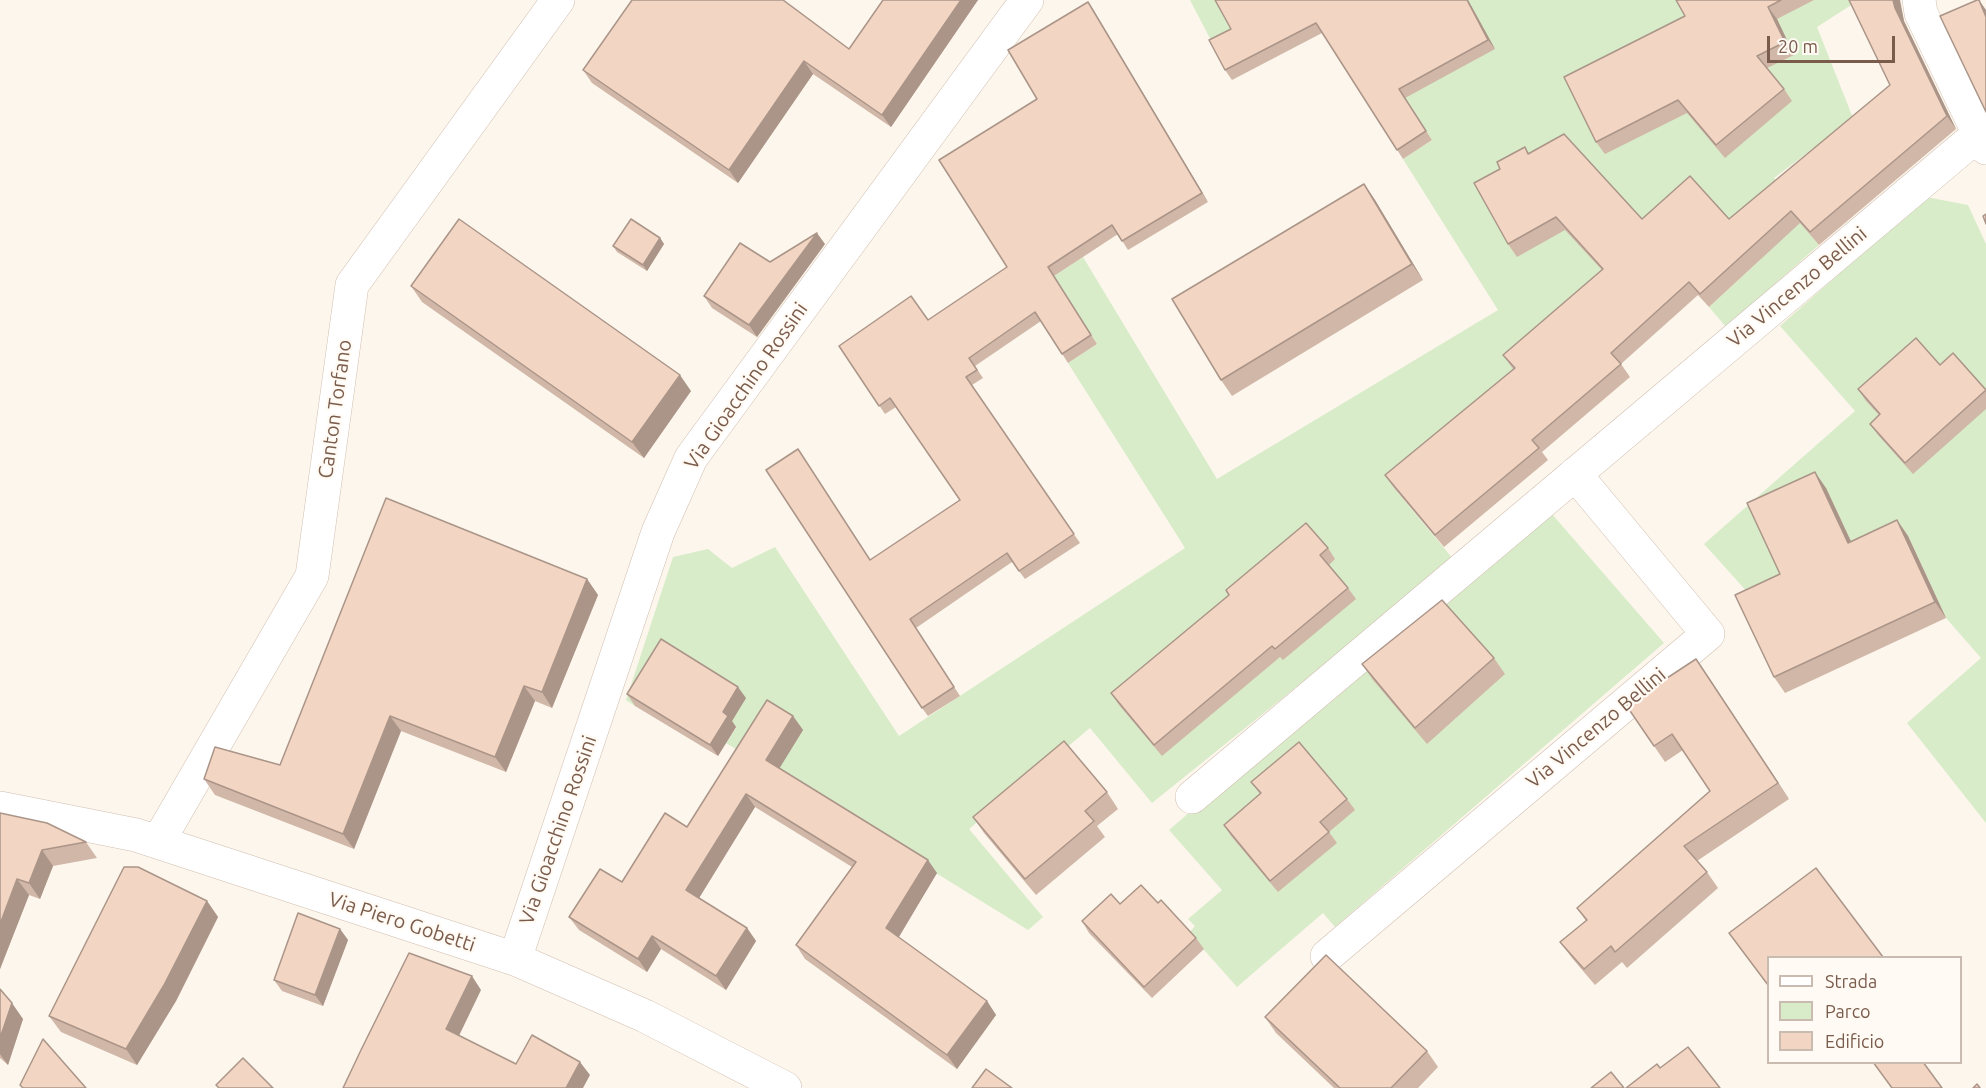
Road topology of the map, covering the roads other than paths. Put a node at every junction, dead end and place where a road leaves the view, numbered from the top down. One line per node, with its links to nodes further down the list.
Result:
1 (558, 0): 8 (street, Canton Torfano)
2 (1027, 0): 10 (street, Via Gioacchino Rossini)
3 (1919, 0): 4 (street)
4 (1983, 141): 5 (street, Via Vincenzo Bellini)
5 (1575, 474): 6 (street, Via Vincenzo Bellini); 9 (street, Via Vincenzo Bellini)
6 (1192, 797)
7 (0, 808): 8 (street, Via Piero Gobetti)
8 (158, 842): 10 (street, Via Piero Gobetti)
9 (1327, 956)
10 (515, 959): 11 (street, Via Piero Gobetti)
11 (785, 1088)

